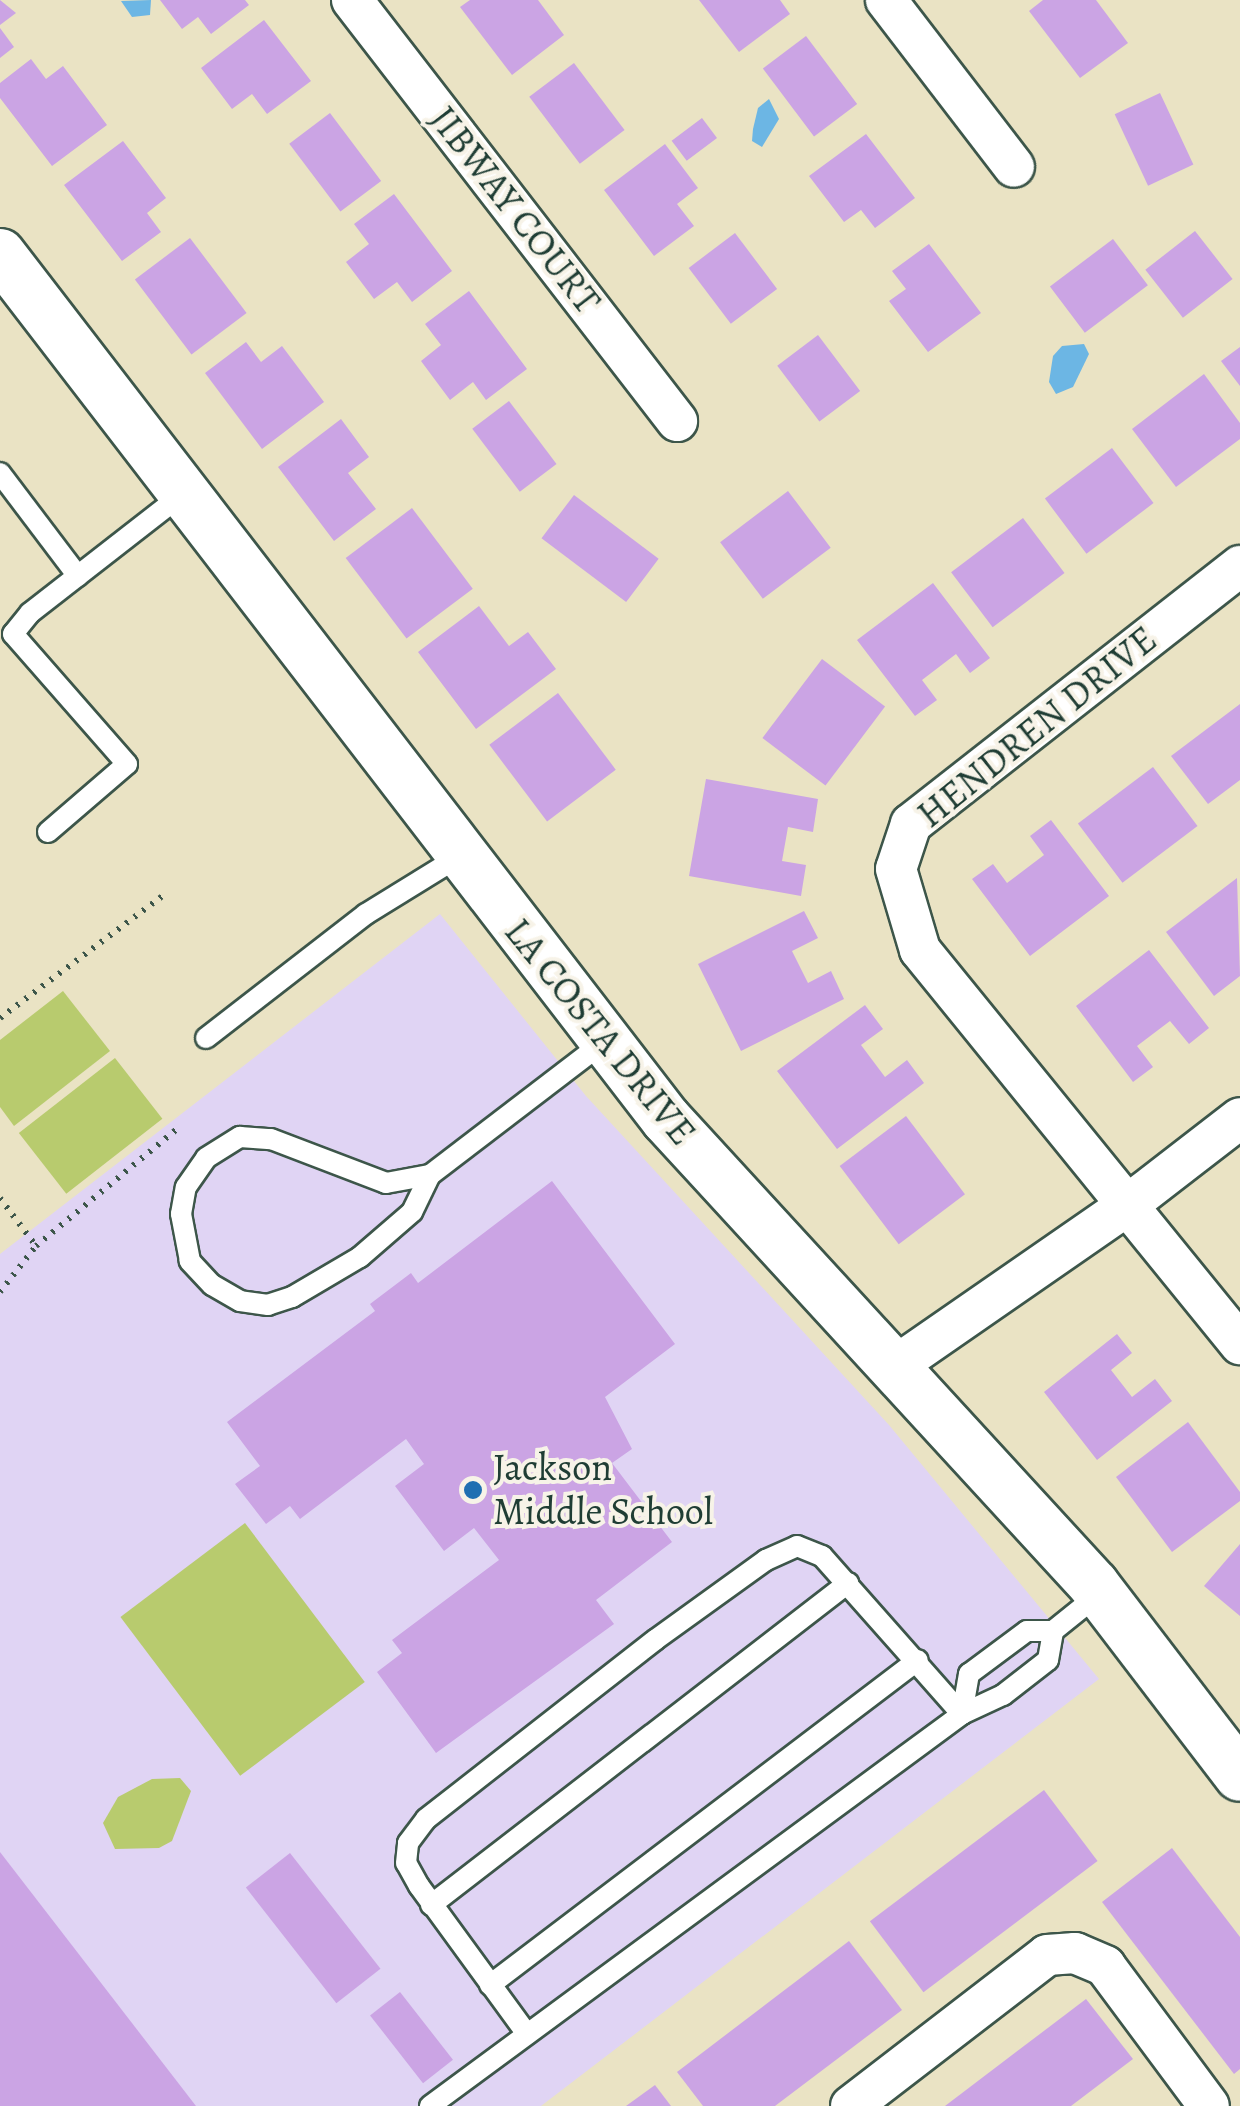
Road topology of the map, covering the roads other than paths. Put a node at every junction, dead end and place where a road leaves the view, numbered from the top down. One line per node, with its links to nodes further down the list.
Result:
1 (352, 0): 5 (street, JIBWAY COURT)
2 (886, 0): 3 (street)
3 (1014, 167)
4 (0, 254): 7 (street, LA COSTA DRIVE)
5 (677, 421)
6 (0, 473): 9 (lane)
7 (183, 494): 9 (lane); 12 (street, LA COSTA DRIVE)
8 (1240, 566): 17 (street, HENDREN DRIVE)
9 (78, 576): 10 (lane)
10 (6, 626): 11 (lane)
11 (48, 832)
12 (460, 856): 13 (lane); 14 (street, LA COSTA DRIVE)
13 (206, 1038)
14 (605, 1041): 16 (lane); 19 (street, LA COSTA DRIVE)
15 (1240, 1118): 17 (street)
16 (430, 1175): 16 (lane)
17 (1125, 1207): 18 (street, HENDREN DRIVE); 19 (street)
18 (1240, 1344)
19 (894, 1367): 21 (street, LA COSTA DRIVE)
20 (848, 1583): 23 (lane); 26 (lane); 26 (lane)
21 (1100, 1593): 22 (lane); 25 (street, LA COSTA DRIVE)
22 (1053, 1631): 24 (lane); 24 (lane)
23 (918, 1660): 24 (lane); 27 (lane)
24 (962, 1714): 28 (lane)
25 (1240, 1776)
26 (432, 1905): 27 (lane)
27 (490, 1986): 28 (lane)
28 (527, 2034): 29 (lane)
29 (430, 2106)
30 (851, 2106): 31 (street)
31 (1209, 2106)

